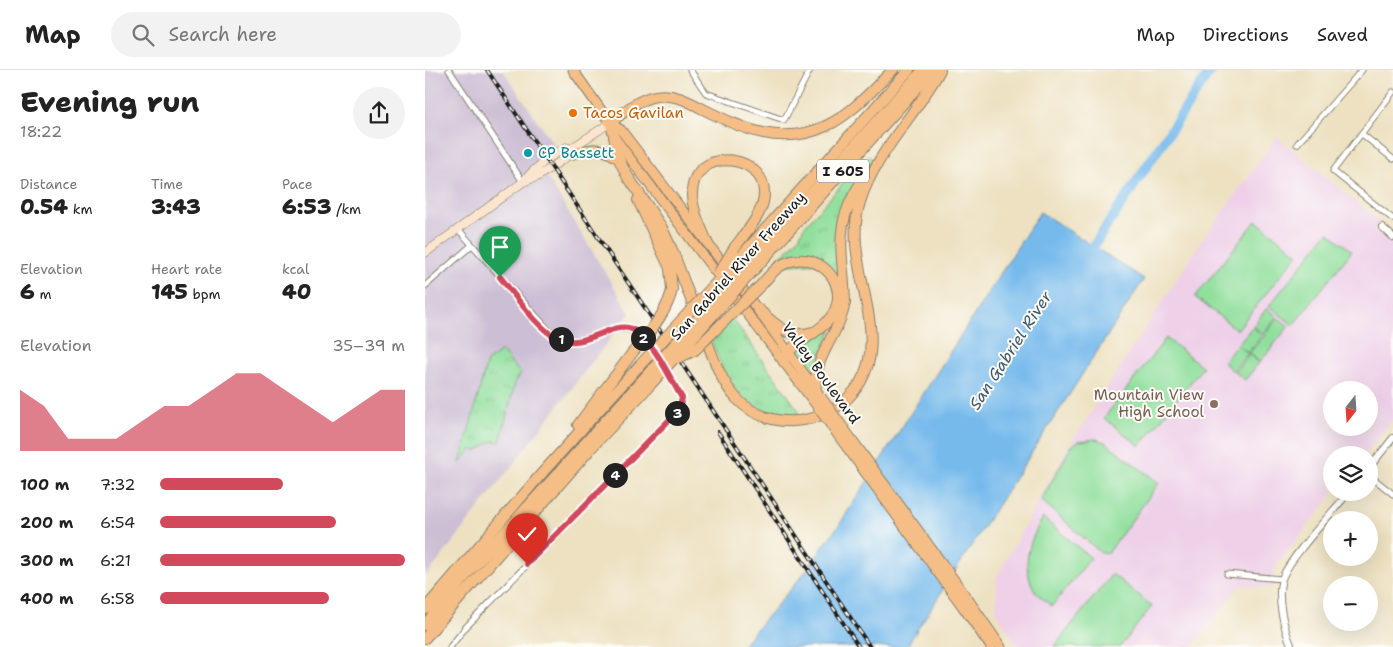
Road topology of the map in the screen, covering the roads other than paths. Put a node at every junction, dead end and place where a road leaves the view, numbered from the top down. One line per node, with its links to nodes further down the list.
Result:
1 (449, 70): 22 (street)
2 (573, 70): 13 (main road, Valley Boulevard)
3 (689, 70): 4 (street)
4 (810, 70)
5 (893, 70): 13 (highway)
6 (909, 70): 30 (highway, San Gabriel River Freeway / I 605)
7 (917, 70): 30 (highway)
8 (923, 70): 30 (highway)
9 (933, 70): 30 (highway, San Gabriel River Freeway / I 605)
10 (940, 70): 17 (highway)
11 (1362, 70): 16 (street)
12 (1393, 92): 14 (street)
13 (610, 122): 15 (main road, Valley Boulevard); 18 (main road); 27 (main road, Valley Boulevard)
14 (1361, 134): 20 (street); 23 (street)
15 (614, 137): 19 (highway); 36 (main road, Valley Boulevard)
16 (1297, 144)
17 (889, 148): 21 (highway); 38 (highway)
18 (570, 151): 19 (highway); 22 (main road)
19 (619, 159): 21 (highway)
20 (1393, 159)
21 (625, 172): 41 (highway, bridge)
22 (523, 182): 25 (main road)
23 (1393, 219)
24 (1381, 227): 26 (street)
25 (458, 229): 28 (street); 29 (main road)
26 (1393, 236)
27 (707, 242): 30 (highway); 32 (main road, Valley Boulevard)
28 (472, 245): 31 (street); 52 (street)
29 (425, 253)
30 (744, 260): 35 (highway, San Gabriel River Freeway / I 605, bridge); 37 (highway, bridge); 37 (highway, San Gabriel River Freeway / I 605, bridge)
31 (425, 286)
32 (758, 310): 33 (highway); 34 (main road, Valley Boulevard)
33 (817, 331): 34 (highway); 35 (highway, bridge)
34 (789, 352): 36 (highway); 38 (main road, Valley Boulevard)
35 (673, 360): 37 (highway, San Gabriel River Freeway / I 605, bridge)
36 (784, 362): 38 (main road, Valley Boulevard)
37 (645, 375): 41 (highway, San Gabriel River Freeway / I 605); 49 (highway); 50 (highway); 51 (highway, San Gabriel River Freeway / I 605)
38 (817, 396): 47 (main road, Valley Boulevard, bridge)
39 (1393, 438): 40 (street)
40 (1378, 457)
41 (543, 472): 48 (highway, San Gabriel River Freeway / I 605)
42 (1378, 482): 43 (street)
43 (1393, 494)
44 (1342, 501): 46 (street)
45 (1227, 574): 46 (street)
46 (1282, 579): 55 (street)
47 (966, 605): 53 (main road, Valley Boulevard); 54 (main road, Valley Boulevard)
48 (425, 609)
49 (425, 619)
50 (425, 625)
51 (425, 638)
52 (450, 647)
53 (991, 647)
54 (1001, 647)
55 (1292, 647)

